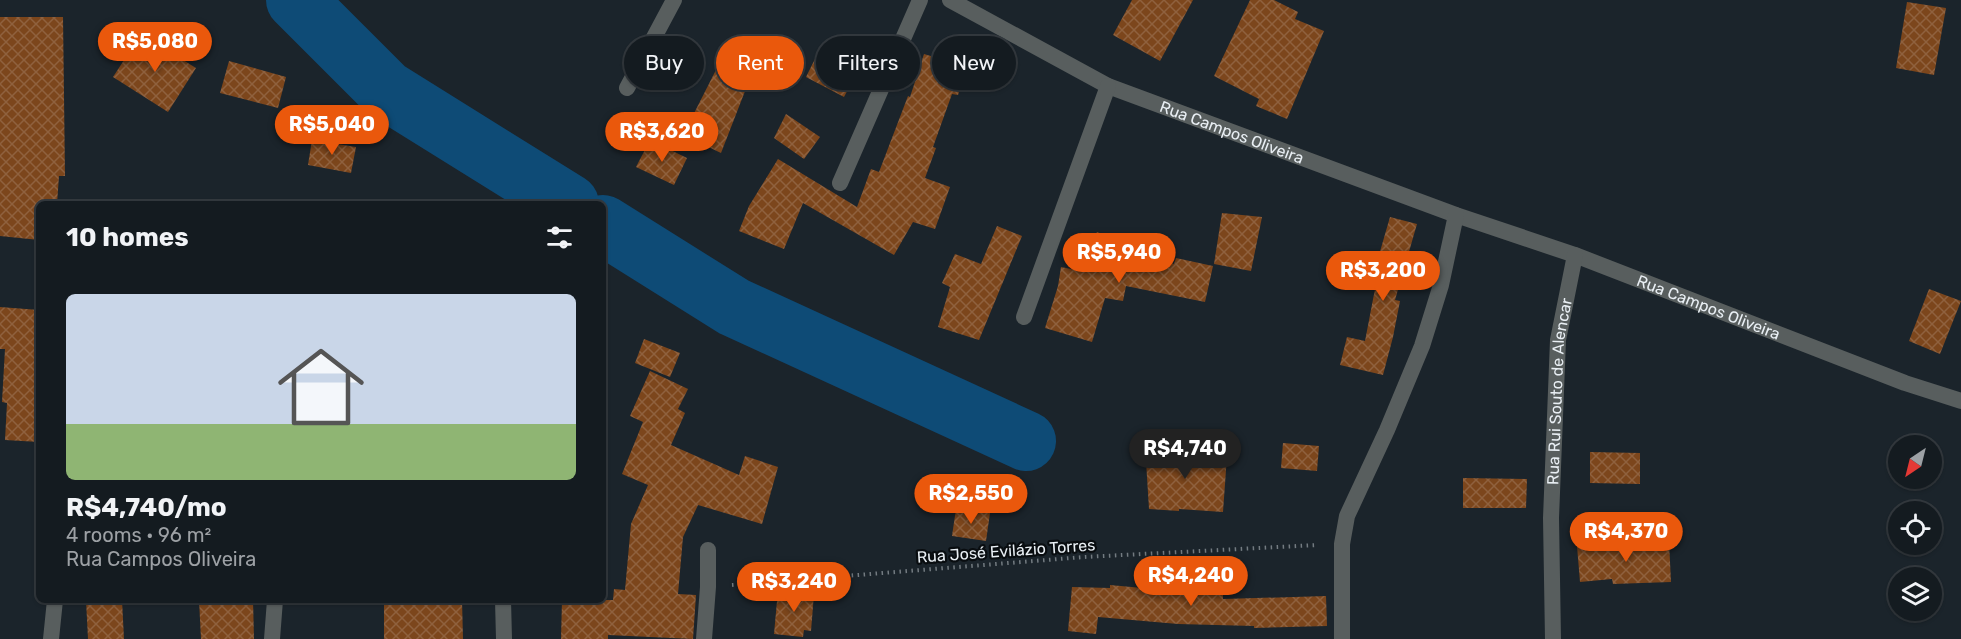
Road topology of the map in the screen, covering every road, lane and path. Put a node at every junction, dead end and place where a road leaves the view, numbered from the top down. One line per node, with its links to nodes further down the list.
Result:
1 (674, 0): 4 (street)
2 (920, 0): 6 (street)
3 (950, 0): 5 (street, Rua Campos Oliveira)
4 (655, 36)
5 (1107, 86): 7 (street, Rua Campos Oliveira); 9 (street)
6 (840, 183)
7 (1456, 215): 8 (street, Rua Campos Oliveira); 11 (street)
8 (1575, 255): 10 (street, Rua Campos Oliveira); 22 (street, Rua Rui Souto de Alencar)
9 (1024, 316)
10 (1961, 402)
11 (1342, 544): 13 (path, Rua José Evilázio Torres); 21 (street)
12 (708, 550): 13 (street)
13 (708, 587): 20 (street)
14 (55, 603): 17 (street)
15 (275, 603): 18 (street)
16 (503, 603): 19 (street)
17 (51, 639)
18 (272, 639)
19 (504, 639)
20 (704, 639)
21 (1342, 639)
22 (1553, 639)

